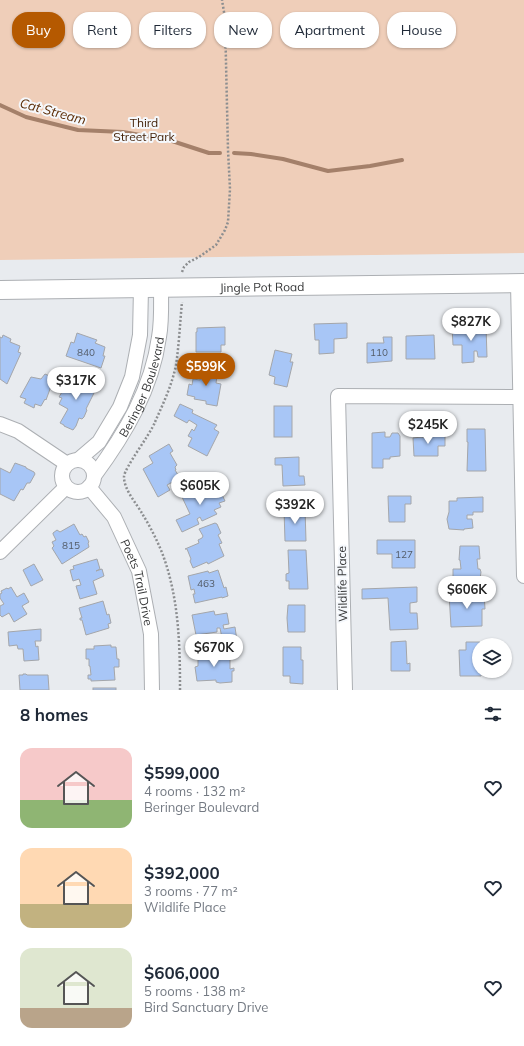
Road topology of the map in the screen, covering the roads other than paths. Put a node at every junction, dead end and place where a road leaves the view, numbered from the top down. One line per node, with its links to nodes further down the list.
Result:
1 (521, 283): 3 (street, Jingle Pot Road); 5 (street)
2 (141, 288): 3 (street, Jingle Pot Road); 4 (street, Jingle Pot Road); 7 (street, Beringer Boulevard)
3 (161, 288): 8 (street, Beringer Boulevard)
4 (0, 290)
5 (520, 397): 11 (street); 13 (street, Wildlife Place)
6 (0, 424): 7 (street)
7 (72, 462): 8 (street); 9 (street)
8 (91, 481): 9 (street); 12 (street, Poets Trail Drive)
9 (66, 487): 10 (street)
10 (0, 552)
11 (524, 576)
12 (152, 690)
13 (345, 690)

